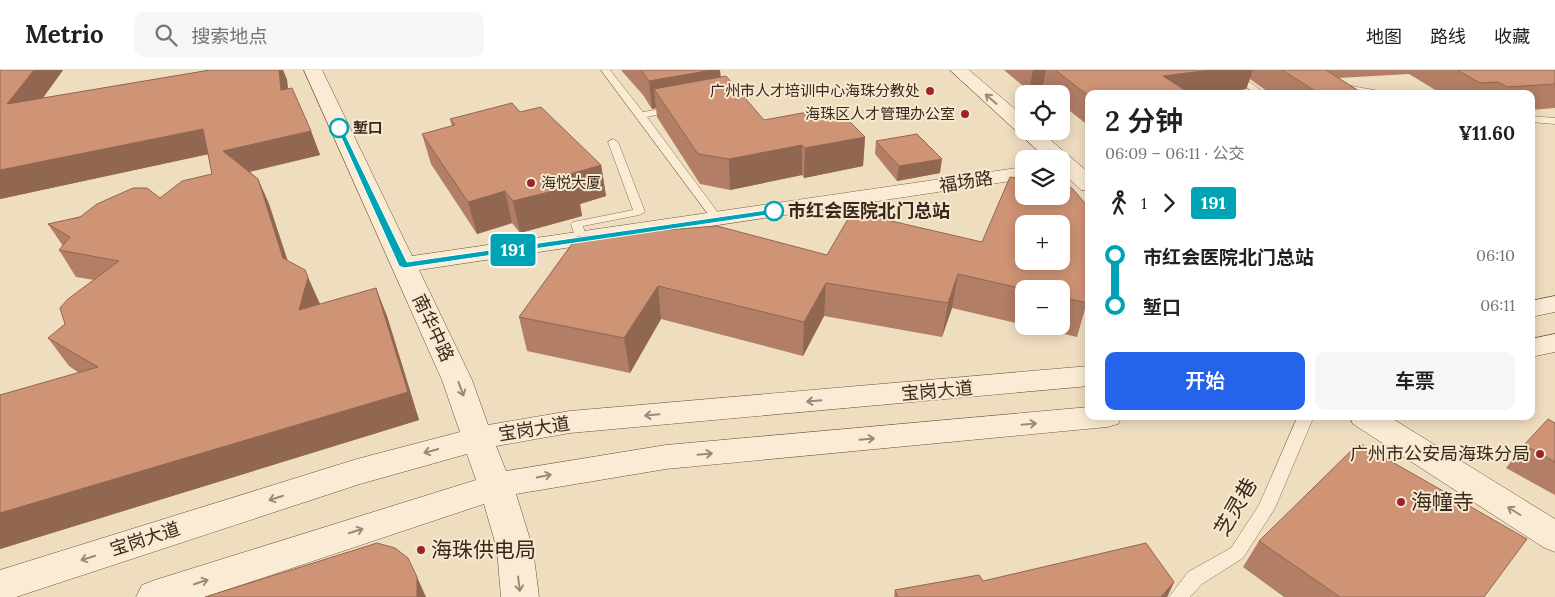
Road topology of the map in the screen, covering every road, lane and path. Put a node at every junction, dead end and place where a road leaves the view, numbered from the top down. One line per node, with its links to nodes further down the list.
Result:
1 (313, 70): 21 (main road, 南华中路)
2 (605, 70): 9 (lane)
3 (959, 70): 10 (main road, one-way to 3)
4 (1227, 70): 6 (lane)
5 (1332, 85): 7 (lane)
6 (1256, 90)
7 (1358, 90)
8 (688, 106): 9 (lane)
9 (641, 115): 19 (lane)
10 (1015, 119)
11 (1535, 119): 12 (lane)
12 (1555, 121)
13 (1038, 140): 15 (main road)
14 (613, 142): 20 (lane)
15 (1049, 150)
16 (1070, 169): 18 (main road)
17 (1015, 174): 19 (main road, 福场路)
18 (1085, 182)
19 (718, 220): 20 (main road, 福场路)
20 (581, 240): 21 (main road, 福场路)
21 (404, 266): 30 (main road, 南华中路, one-way to 30)
22 (1555, 304): 23 (main road)
23 (1535, 308)
24 (1555, 343): 25 (main road)
25 (1535, 347)
26 (1085, 376): 30 (main road, 宝岗大道, one-way to 30)
27 (1085, 418): 31 (main road, one-way to 27)
28 (1304, 420): 36 (lane, 芝灵巷)
29 (1370, 420): 32 (main road, one-way to 29)
30 (478, 438): 31 (main road, 南华中路); 33 (main road, 宝岗大道, one-way to 33)
31 (496, 485): 34 (main road, one-way to 31); 35 (main road, 南华中路, one-way to 35)
32 (1555, 537)
33 (0, 586)
34 (155, 597)
35 (520, 597)
36 (1178, 597)

